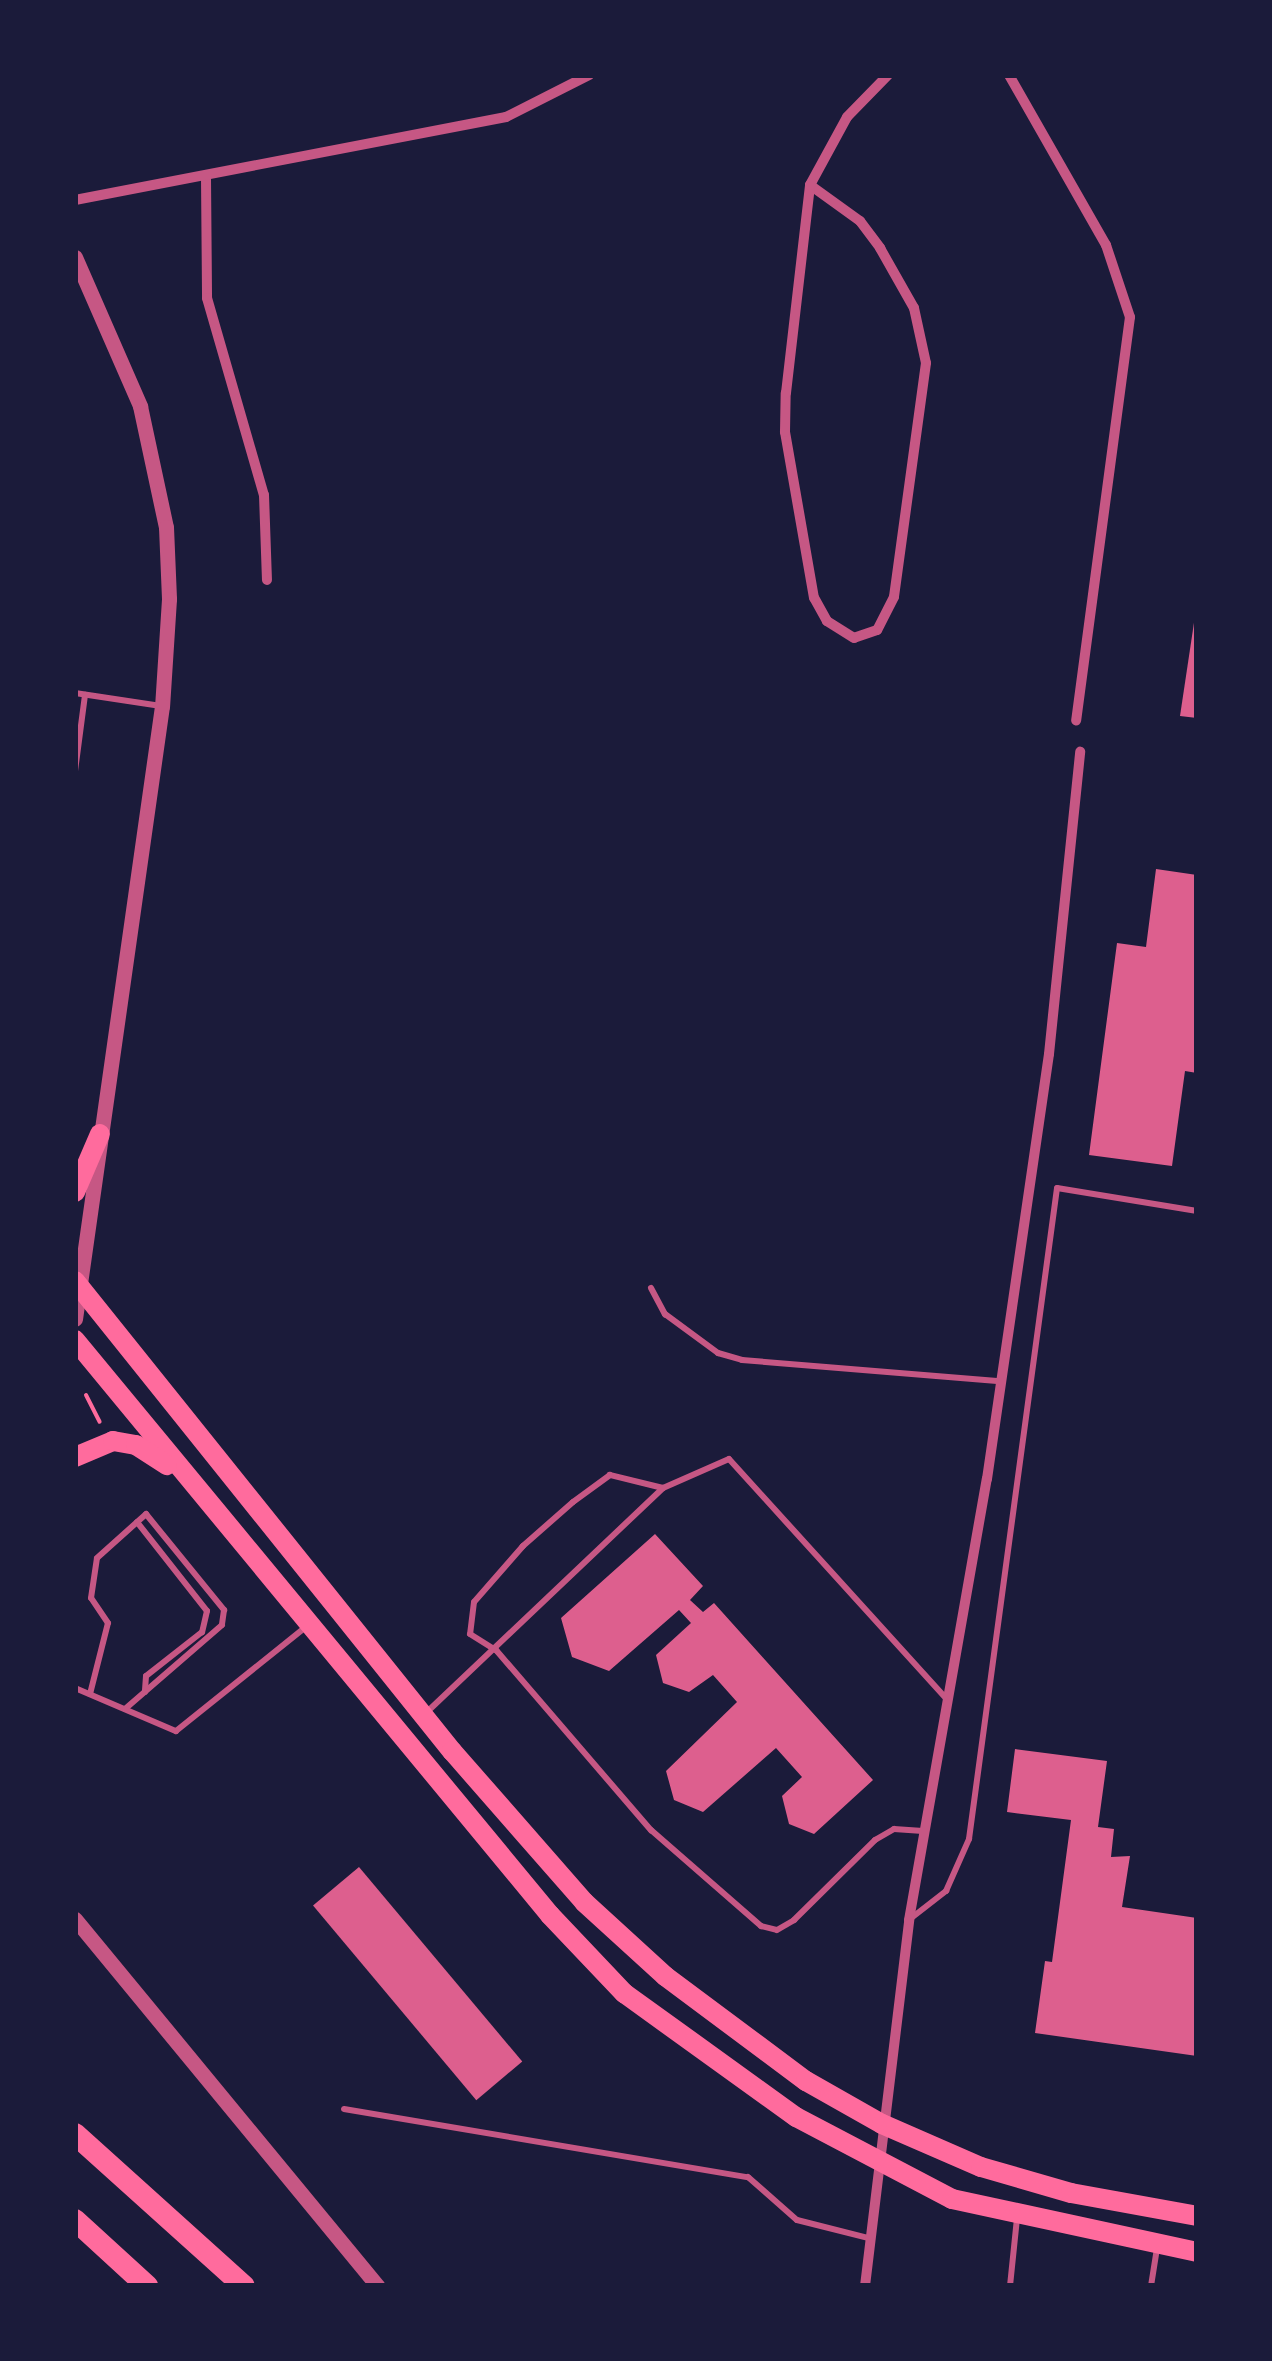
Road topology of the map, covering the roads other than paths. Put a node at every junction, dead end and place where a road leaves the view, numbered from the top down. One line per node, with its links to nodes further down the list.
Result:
1 (589, 75): 4 (street)
2 (888, 75): 5 (street)
3 (1009, 75): 12 (street)
4 (206, 178): 6 (street); 8 (street)
5 (810, 185): 5 (street)
6 (75, 200)
7 (75, 257): 11 (street)
8 (267, 580)
9 (75, 693): 10 (lane)
10 (85, 695): 11 (lane); 14 (lane)
11 (162, 706): 15 (street)
12 (1076, 720)
13 (1080, 752): 22 (street)
14 (75, 771)
15 (100, 1134): 16 (main road); 18 (street)
16 (75, 1192)
17 (1197, 1210): 37 (lane)
18 (77, 1283): 20 (street); 34 (main road)
19 (651, 1288): 22 (lane)
20 (75, 1319)
21 (75, 1340): 24 (main road)
22 (997, 1381): 32 (street)
23 (75, 1457): 24 (main road)
24 (196, 1488): 27 (main road)
25 (663, 1488): 28 (lane); 28 (lane); 32 (lane)
26 (137, 1522): 30 (lane); 31 (lane); 31 (lane)
27 (311, 1624): 33 (lane); 41 (main road)
28 (496, 1650): 34 (lane); 35 (lane)
29 (75, 1688): 30 (lane)
30 (90, 1694): 33 (lane)
31 (145, 1694): 33 (lane)
32 (947, 1699): 35 (street)
33 (125, 1709)
34 (423, 1715): 39 (main road)
35 (923, 1831): 37 (street)
36 (75, 1919): 50 (street)
37 (909, 1920): 39 (street)
38 (344, 2109): 45 (lane)
39 (882, 2124): 41 (street); 43 (main road)
40 (75, 2134): 49 (highway)
41 (876, 2164): 42 (main road); 45 (street)
42 (1017, 2216): 46 (main road); 52 (lane)
43 (1197, 2216)
44 (75, 2220): 48 (highway)
45 (868, 2238): 51 (street)
46 (1158, 2246): 47 (main road); 53 (lane)
47 (1197, 2252)
48 (147, 2286)
49 (244, 2286)
50 (378, 2286)
51 (864, 2286)
52 (1010, 2286)
53 (1151, 2286)

